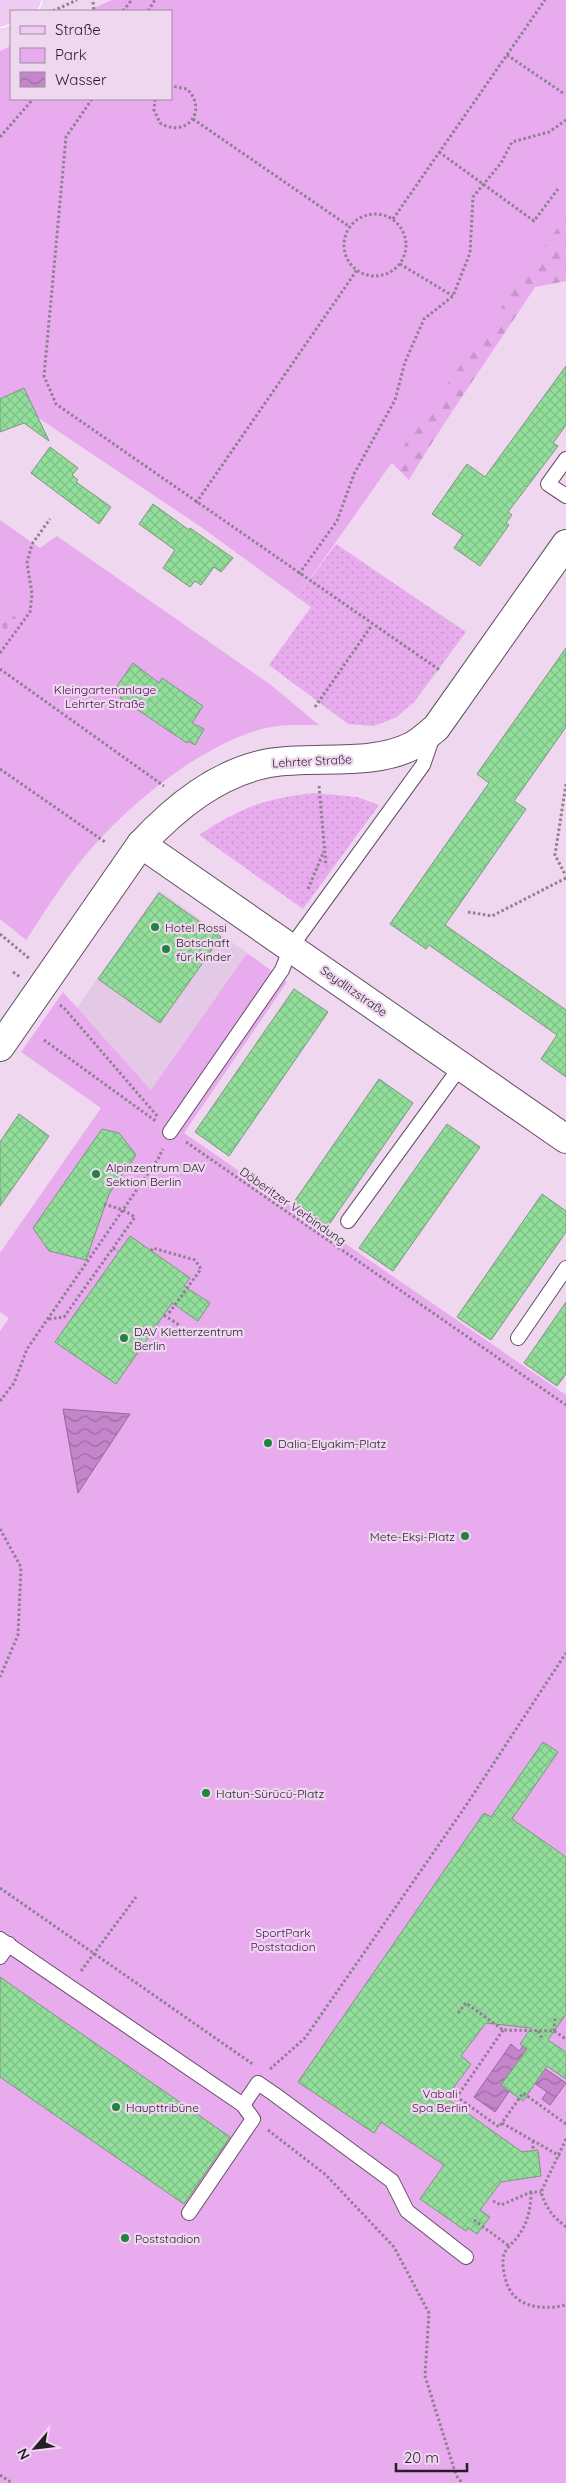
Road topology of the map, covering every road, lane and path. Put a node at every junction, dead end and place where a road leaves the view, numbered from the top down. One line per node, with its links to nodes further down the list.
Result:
1 (27, 0): 7 (main road)
2 (77, 0): 5 (path)
3 (545, 0): 8 (path)
4 (93, 2): 6 (path)
5 (55, 10)
6 (94, 10)
7 (0, 13)
8 (507, 55): 10 (path); 17 (path)
9 (172, 86): 14 (path)
10 (563, 93)
11 (32, 100): 16 (path)
12 (91, 100): 27 (path)
13 (155, 100): 14 (path)
14 (193, 119): 21 (path)
15 (566, 120): 18 (path)
16 (0, 137)
17 (439, 152): 18 (path); 20 (path)
18 (483, 185): 19 (path); 24 (path)
19 (558, 189)
20 (393, 219): 21 (path); 22 (path)
21 (350, 227): 23 (path)
22 (400, 264): 23 (path); 24 (path)
23 (357, 270): 27 (path)
24 (453, 296): 30 (path)
25 (566, 459): 26 (lane)
26 (566, 496)
27 (196, 503): 30 (path)
28 (50, 519): 32 (path)
29 (566, 544): 36 (street, Lehrter Straße)
30 (299, 574): 31 (path)
31 (372, 625): 34 (path); 35 (path)
32 (0, 653)
33 (0, 669): 40 (path)
34 (441, 671)
35 (315, 708)
36 (436, 728): 40 (street, Lehrter Straße); 46 (lane)
37 (0, 769): 41 (path)
38 (566, 784): 44 (path)
39 (319, 786): 43 (path)
40 (185, 801): 42 (street, Lehrter Straße)
41 (105, 842)
42 (141, 844): 49 (street, Seydlitzstraße); 50 (street, Lehrter Straße)
43 (325, 848): 45 (path); 46 (path)
44 (566, 877): 47 (path)
45 (304, 898)
46 (326, 899): 49 (lane)
47 (468, 912)
48 (0, 934): 50 (path)
49 (291, 947): 53 (street, Seydlitzstraße); 54 (lane)
50 (44, 983): 52 (street, Lehrter Straße); 54 (path, Döberitzer Verbindung)
51 (44, 1040): 54 (path)
52 (0, 1047)
53 (461, 1066): 55 (street, Seydlitzstraße); 58 (lane)
54 (170, 1132): 57 (path); 69 (path, Döberitzer Verbindung)
55 (566, 1139)
56 (104, 1204): 57 (path)
57 (123, 1210): 59 (path); 65 (path)
58 (348, 1222)
59 (113, 1248): 60 (path); 65 (path)
60 (118, 1251)
61 (151, 1251): 63 (path)
62 (566, 1268): 67 (lane)
63 (169, 1313)
64 (164, 1315): 66 (path)
65 (49, 1319): 68 (path)
66 (179, 1326)
67 (518, 1338)
68 (0, 1401)
69 (566, 1405)
70 (0, 1529): 72 (path)
71 (566, 1653): 86 (path)
72 (0, 1677)
73 (0, 1888): 76 (path)
74 (136, 1897): 76 (path)
75 (5, 1941): 77 (lane); 78 (lane)
76 (94, 1954): 78 (path); 86 (path)
77 (0, 1956)
78 (70, 1986): 87 (lane)
79 (458, 2014): 81 (path)
80 (555, 2018): 83 (path)
81 (503, 2030): 82 (path); 89 (path)
82 (537, 2030): 83 (path); 85 (path)
83 (554, 2031): 84 (path)
84 (566, 2039)
85 (543, 2040)
86 (262, 2078): 87 (lane); 102 (lane)
87 (243, 2105): 88 (lane)
88 (253, 2120): 98 (lane); 106 (path)
89 (502, 2122): 90 (path); 92 (path)
90 (566, 2124)
91 (566, 2139): 94 (path)
92 (533, 2140): 93 (path); 94 (path)
93 (533, 2151)
94 (560, 2156): 96 (path)
95 (530, 2192): 96 (path); 97 (path); 101 (path)
96 (541, 2192): 100 (path)
97 (493, 2201)
98 (189, 2213)
99 (474, 2220): 101 (path)
100 (566, 2228)
101 (509, 2246): 103 (path)
102 (466, 2257)
103 (566, 2305)
104 (0, 2475): 105 (path)
105 (12, 2483)
106 (462, 2483)

